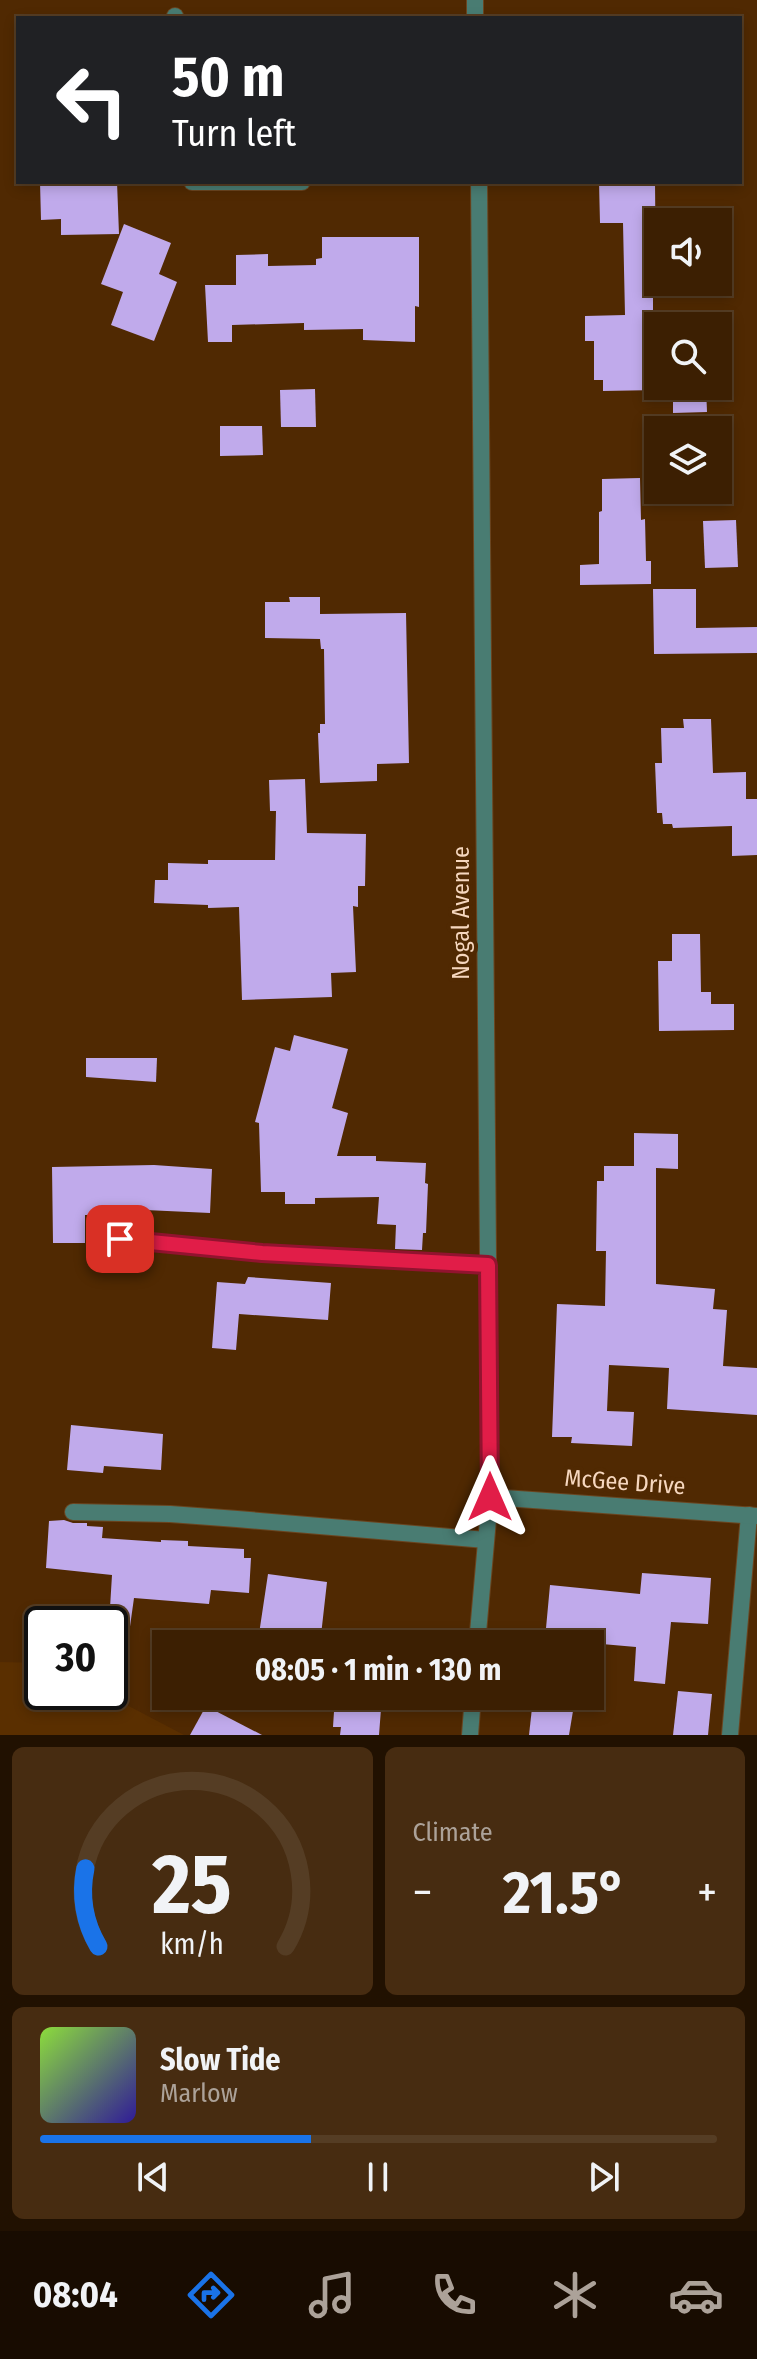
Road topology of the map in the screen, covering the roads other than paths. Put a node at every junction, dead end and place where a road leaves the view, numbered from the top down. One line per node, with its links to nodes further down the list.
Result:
1 (479, 184): 3 (street, Nogal Avenue)
2 (120, 1239): 3 (street)
3 (488, 1265): 4 (street, Nogal Avenue)
4 (490, 1497): 6 (street, McGee Drive); 7 (street, Nogal Avenue)
5 (73, 1512): 7 (street)
6 (753, 1516): 11 (street)
7 (486, 1540): 8 (street, Nogal Avenue)
8 (478, 1630)
9 (472, 1710): 10 (street)
10 (470, 1735)
11 (730, 1735)

